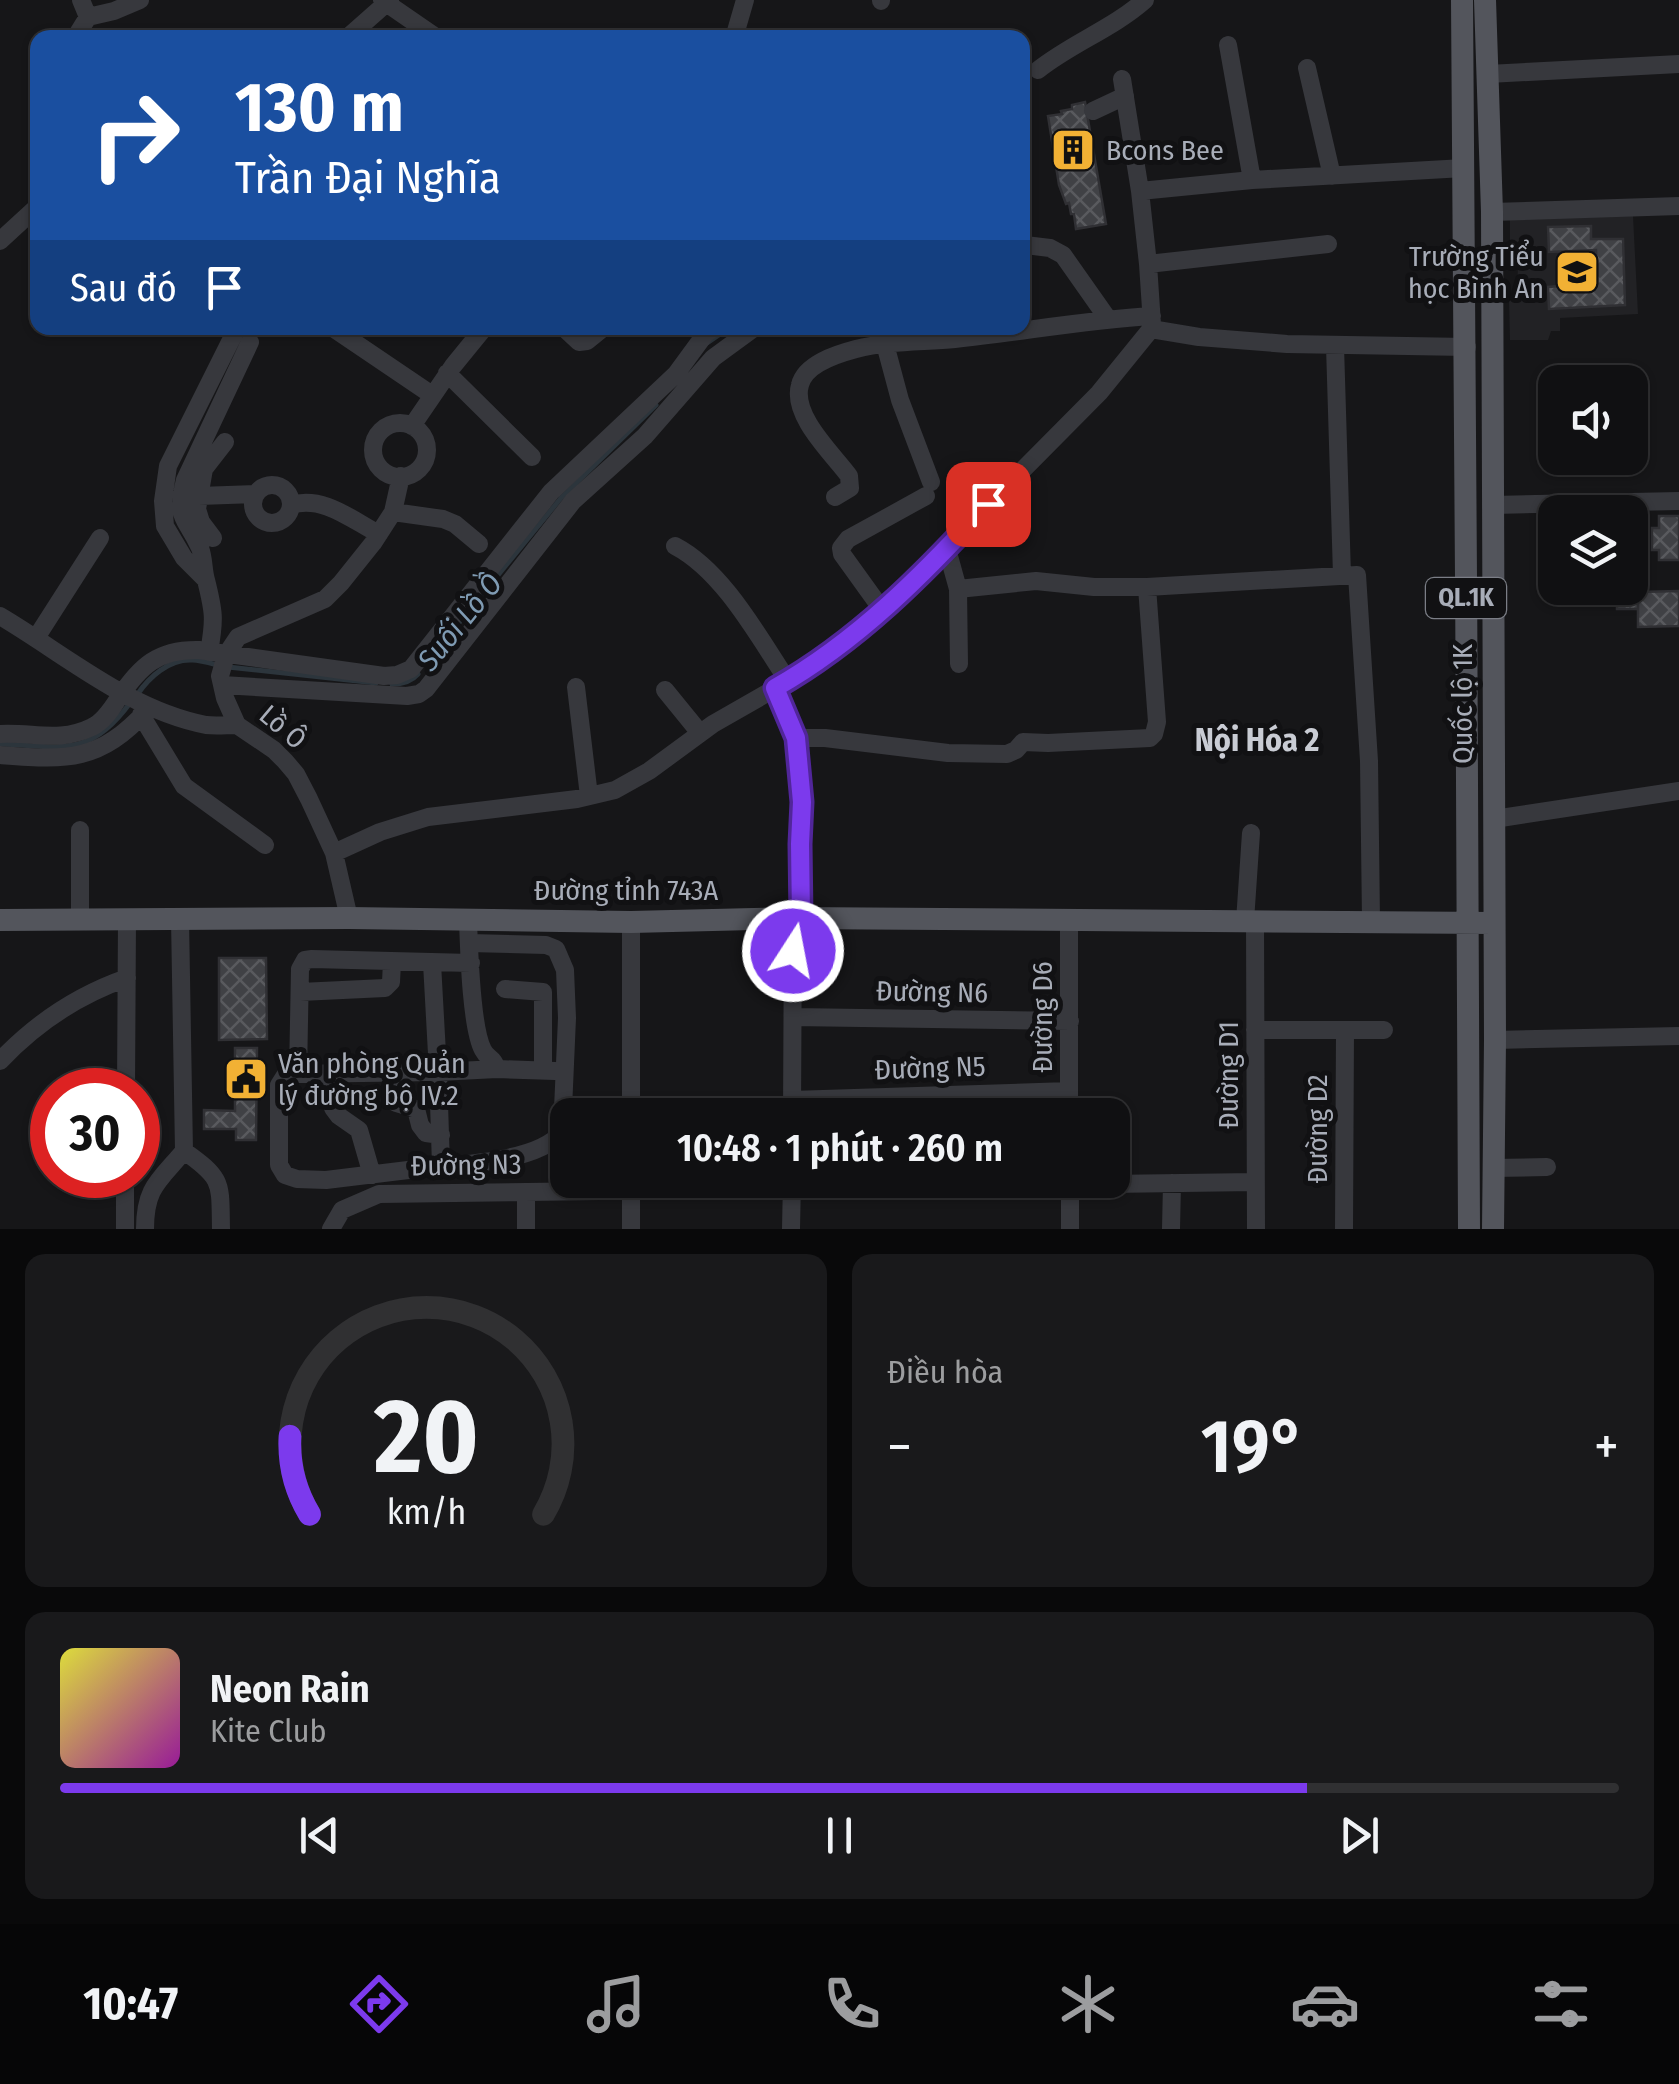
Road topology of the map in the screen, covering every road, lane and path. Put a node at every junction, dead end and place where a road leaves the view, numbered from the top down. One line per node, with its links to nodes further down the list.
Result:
1 (140, 0): 7 (street)
2 (746, 0): 10 (street)
3 (1145, 0): 14 (street)
4 (1462, 0): 17 (main road, Quốc lộ 1K / QL.1K)
5 (1486, 0): 15 (main road, Quốc lộ 1K / QL.1K)
6 (386, 1): 8 (street); 9 (street)
7 (85, 8)
8 (355, 30)
9 (426, 30)
10 (737, 30)
11 (1228, 45): 19 (street)
12 (1679, 64): 15 (street)
13 (1308, 68): 18 (street)
14 (1038, 70)
15 (1488, 74): 22 (main road, Quốc lộ 1K / QL.1K)
16 (1094, 110): 20 (street)
17 (1464, 168): 18 (street); 41 (main road, Quốc lộ 1K / QL.1K)
18 (1332, 176): 19 (street)
19 (1252, 180): 20 (street)
20 (1140, 191): 27 (street)
21 (1679, 206): 22 (street)
22 (1492, 212): 53 (main road, Quốc lộ 1K / QL.1K)
23 (30, 213): 24 (street)
24 (0, 241)
25 (1328, 244): 27 (street)
26 (1030, 245): 28 (street)
27 (1148, 264): 29 (street)
28 (1108, 319): 29 (street); 30 (street)
29 (1152, 323): 40 (street); 61 (street)
30 (1030, 329)
31 (243, 335): 69 (street)
32 (344, 335): 43 (street)
33 (479, 335): 42 (street)
34 (572, 335): 35 (street)
35 (594, 335)
36 (705, 335): 69 (street)
37 (744, 335): 69 (street)
38 (986, 335): 39 (street)
39 (885, 344): 48 (street); 65 (street)
40 (1335, 346): 41 (street); 62 (street)
41 (1466, 347): 54 (main road, Quốc lộ 1K / QL.1K)
42 (448, 374): 43 (street); 46 (street)
43 (432, 395): 44 (street)
44 (412, 426): 47 (street); 47 (street)
45 (225, 442): 51 (street)
46 (532, 457)
47 (401, 476): 55 (street)
48 (835, 497)
49 (255, 499): 51 (street); 52 (street); 52 (street)
50 (1679, 501): 53 (street)
51 (198, 502): 58 (street)
52 (292, 504): 56 (street)
53 (1492, 505): 54 (main road); 82 (main road, Quốc lộ 1K / QL.1K)
54 (1466, 506): 97 (main road, Quốc lộ 1K / QL.1K)
55 (393, 512): 56 (street); 59 (street)
56 (379, 534): 69 (street)
57 (100, 538): 67 (street)
58 (213, 538)
59 (479, 544)
60 (675, 546): 70 (street)
61 (947, 549): 64 (street); 65 (street)
62 (1350, 575): 63 (street); 96 (street)
63 (1147, 587): 64 (street); 77 (street)
64 (958, 589): 68 (street)
65 (883, 612): 70 (street)
66 (0, 616): 67 (street)
67 (36, 638): 73 (street)
68 (959, 664)
69 (220, 666): 73 (street); 74 (street, Lồ Ô)
70 (781, 685): 75 (street); 77 (street)
71 (576, 687): 81 (street)
72 (665, 690): 75 (street)
73 (138, 703): 74 (street); 78 (street); 78 (street); 85 (street)
74 (237, 725): 86 (street, Lồ Ô)
75 (700, 733): 81 (street)
76 (0, 734): 78 (street)
77 (796, 738): 88 (street)
78 (42, 749): 79 (street)
79 (0, 755)
80 (1679, 792): 82 (street)
81 (590, 796): 86 (street)
82 (1494, 819): 98 (main road, Quốc lộ 1K / QL.1K)
83 (80, 830): 89 (street)
84 (1251, 833): 94 (street, Đường D1)
85 (265, 845)
86 (334, 853): 87 (street, Lồ Ô)
87 (349, 918): 91 (main road, Đường tỉnh 743A); 99 (main road, Đường tỉnh 743A)
88 (797, 918): 93 (main road, Đường tỉnh 743A); 95 (main road, Đường tỉnh 743A); 108 (street)
89 (80, 919): 90 (main road, Đường tỉnh 743A); 92 (main road, Đường tỉnh 743A)
90 (127, 919): 91 (main road, Đường tỉnh 743A); 103 (street)
91 (180, 919): 130 (street)
92 (0, 920)
93 (1070, 920): 94 (main road, Đường tỉnh 743A); 109 (street, Đường D6)
94 (1250, 921): 96 (main road, Đường tỉnh 743A); 110 (street, Đường D1)
95 (631, 922): 99 (main road, Đường tỉnh 743A); 125 (street)
96 (1371, 922): 97 (main road, Đường tỉnh 743A)
97 (1466, 922): 98 (main road, Đường tỉnh 743A); 155 (main road, Quốc lộ 1K / QL.1K)
98 (1493, 924): 114 (main road, Quốc lộ 1K / QL.1K)
99 (468, 932): 102 (street); 107 (street)
100 (392, 962): 101 (street); 105 (street); 105 (street)
101 (432, 963): 102 (street); 120 (street)
102 (471, 963): 117 (street)
103 (127, 978): 115 (street); 116 (street)
104 (505, 988): 106 (street)
105 (300, 992): 122 (street)
106 (543, 992): 107 (street); 118 (street)
107 (565, 994): 119 (street)
108 (793, 1017): 109 (street, Đường N6); 126 (street)
109 (1070, 1021): 124 (street, Đường D6)
110 (1255, 1030): 111 (street); 135 (street, Đường D1)
111 (1345, 1030): 112 (street); 154 (street, Đường D2)
112 (1384, 1030)
113 (1679, 1036): 114 (street)
114 (1495, 1040): 133 (main road, Quốc lộ 1K / QL.1K)
115 (4, 1054)
116 (126, 1068)
117 (497, 1069): 118 (street); 120 (street)
118 (543, 1071): 119 (street)
119 (565, 1071): 131 (street)
120 (438, 1072): 121 (street); 129 (street)
121 (390, 1073): 123 (street); 129 (street)
122 (298, 1074): 123 (street); 134 (street)
123 (330, 1074): 134 (street)
124 (1069, 1091): 127 (street, Đường N5); 128 (street, Đường D6)
125 (631, 1098)
126 (792, 1098)
127 (955, 1098)
128 (1069, 1098)
129 (441, 1134): 131 (street)
130 (184, 1151): 145 (street); 146 (street)
131 (441, 1166): 134 (street)
132 (1546, 1167): 133 (street)
133 (1492, 1168): 156 (main road, Quốc lộ 1K / QL.1K)
134 (372, 1175)
135 (1256, 1182): 137 (street, Đường N3); 153 (street, Đường D1)
136 (1130, 1183): 137 (street, Đường N3)
137 (1172, 1183): 152 (street)
138 (550, 1190): 139 (street, Đường N3)
139 (526, 1192): 147 (street, Đường N3); 148 (street)
140 (125, 1198): 144 (street)
141 (631, 1198): 149 (street)
142 (792, 1198): 150 (street)
143 (1070, 1198): 151 (street)
144 (124, 1229)
145 (145, 1229)
146 (222, 1229)
147 (331, 1229)
148 (526, 1229)
149 (631, 1229)
150 (791, 1229)
151 (1070, 1229)
152 (1171, 1229)
153 (1256, 1229)
154 (1344, 1229)
155 (1469, 1229)
156 (1493, 1229)

